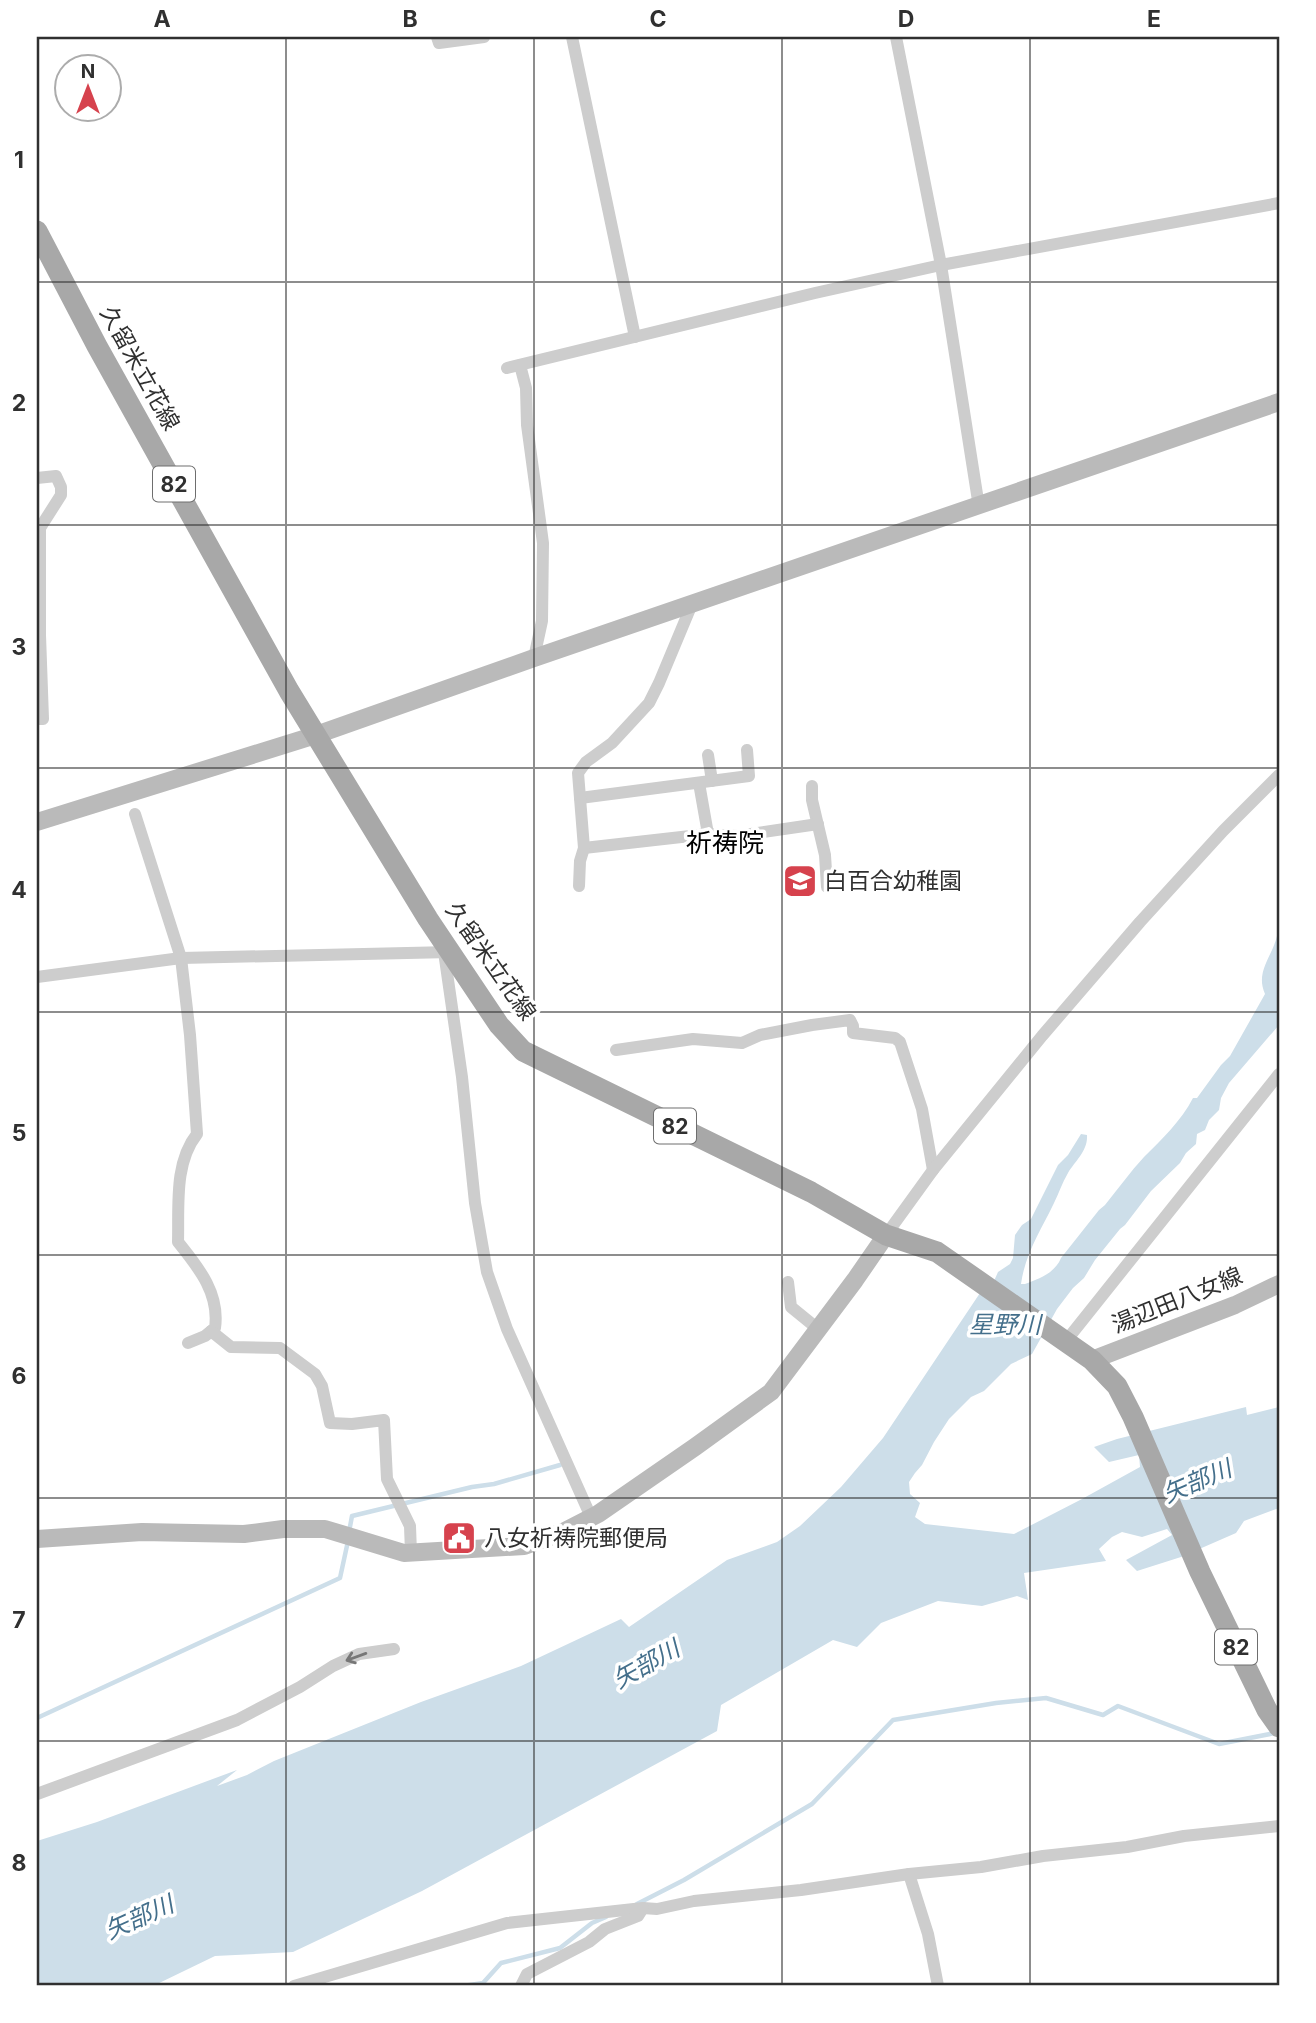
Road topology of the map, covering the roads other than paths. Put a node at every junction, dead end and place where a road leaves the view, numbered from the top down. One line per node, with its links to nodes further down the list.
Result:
1 (437, 37): 2 (street)
2 (484, 37)
3 (572, 37): 8 (street)
4 (896, 37): 7 (street)
5 (1279, 204): 7 (street)
6 (37, 231): 19 (main road, 久留米立花線 / 82)
7 (941, 265): 8 (street); 15 (street)
8 (635, 337): 9 (street)
9 (520, 365): 10 (street); 17 (street)
10 (507, 368)
11 (1279, 402): 15 (street)
12 (64, 464): 13 (street)
13 (56, 476): 14 (street); 18 (street)
14 (37, 478)
15 (979, 507): 16 (street)
16 (692, 604): 17 (street); 25 (street)
17 (534, 658): 19 (street)
18 (37, 719)
19 (316, 735): 27 (street); 33 (main road, 久留米立花線 / 82)
20 (747, 750): 23 (street)
21 (708, 755): 23 (street)
22 (1279, 775): 38 (street)
23 (705, 782): 25 (street); 29 (street)
24 (812, 786): 28 (street)
25 (580, 797): 30 (street)
26 (135, 814): 34 (street)
27 (37, 822)
28 (818, 824): 29 (street); 32 (street)
29 (708, 834): 30 (street)
30 (584, 848): 31 (street)
31 (579, 886)
32 (827, 887)
33 (448, 952): 34 (street); 39 (main road, 久留米立花線 / 82); 47 (street)
34 (181, 958): 35 (street); 43 (street)
35 (37, 977)
36 (616, 1050): 38 (street)
37 (1279, 1074): 44 (street)
38 (933, 1170): 39 (street)
39 (886, 1235): 42 (street); 44 (main road, 久留米立花線 / 82)
40 (788, 1283): 42 (street)
41 (1279, 1284): 46 (street, 湯辺田八女線)
42 (818, 1329): 47 (street)
43 (211, 1331): 45 (street); 49 (street)
44 (1062, 1340): 46 (main road, 久留米立花線 / 82)
45 (188, 1343)
46 (1092, 1360): 51 (main road, 久留米立花線 / 82)
47 (591, 1517): 49 (street)
48 (37, 1539): 49 (street)
49 (411, 1553)
50 (394, 1649): 52 (street, one-way to 52)
51 (1279, 1727)
52 (37, 1794)
53 (1279, 1826): 54 (street)
54 (909, 1874): 55 (street); 58 (street)
55 (643, 1908): 56 (street); 57 (street)
56 (300, 1986)
57 (521, 1986)
58 (938, 1986)

